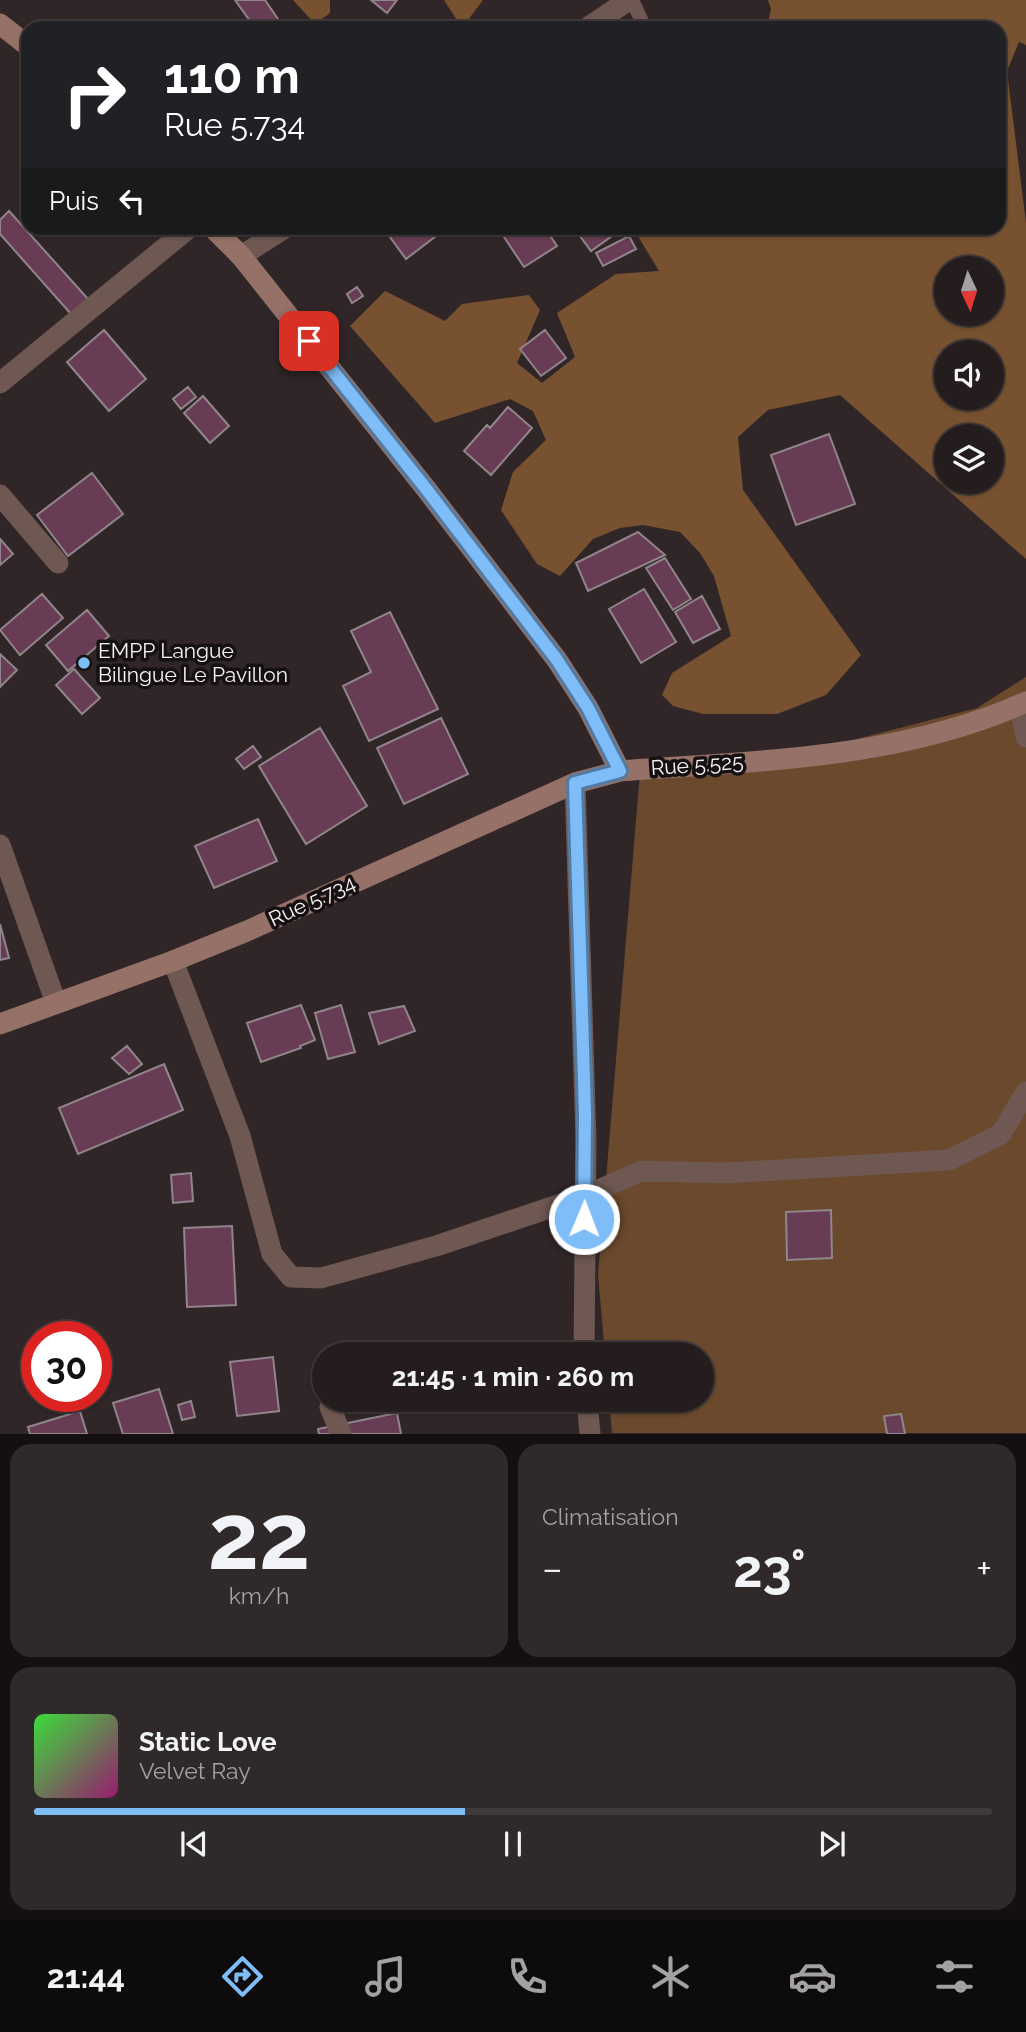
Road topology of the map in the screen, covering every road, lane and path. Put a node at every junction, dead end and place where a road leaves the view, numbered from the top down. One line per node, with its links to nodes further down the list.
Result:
1 (631, 0): 2 (street); 3 (lane)
2 (598, 21)
3 (642, 21)
4 (0, 24): 5 (street)
5 (21, 40)
6 (181, 235): 10 (street)
7 (221, 235): 9 (street, Rue 5.525)
8 (274, 235): 9 (street)
9 (241, 256): 15 (street, Rue 5.525)
10 (0, 383)
11 (0, 495): 12 (street)
12 (58, 563)
13 (1023, 703): 14 (street); 15 (street, Rue 5.525)
14 (1026, 737)
15 (620, 771): 16 (street, Rue 5.734)
16 (575, 783): 18 (street, Rue 5.734); 22 (street)
17 (0, 845): 19 (street)
18 (173, 961): 19 (street, Rue 5.734); 22 (street)
19 (56, 1003): 20 (street, Rue 5.734)
20 (0, 1024)
21 (1026, 1092): 22 (street)
22 (585, 1196): 23 (street)
23 (584, 1342)
24 (332, 1412): 26 (street)
25 (588, 1412): 27 (street)
26 (341, 1433)
27 (590, 1433)

